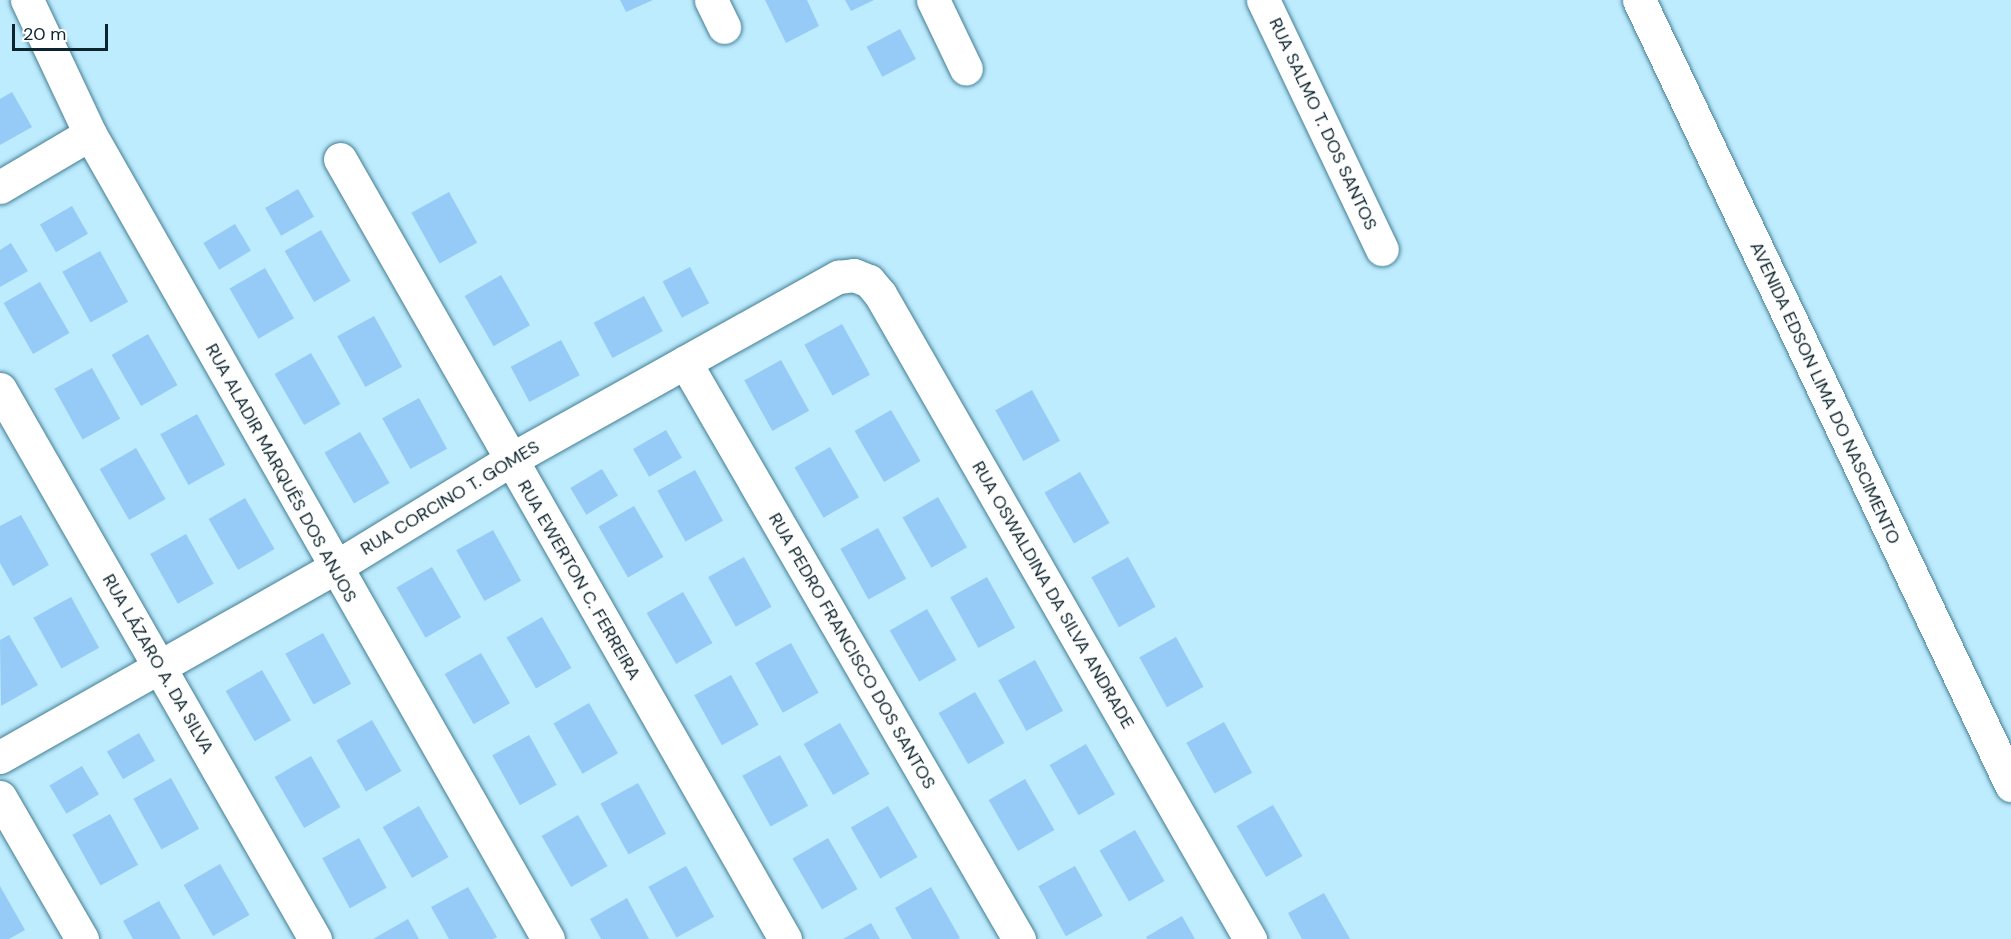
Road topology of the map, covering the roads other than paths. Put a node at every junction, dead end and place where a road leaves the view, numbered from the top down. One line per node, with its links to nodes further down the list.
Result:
1 (27, 0): 6 (street, RUA ALADIR MARQUÊS DOS ANJOS)
2 (933, 0): 5 (street)
3 (1263, 0): 9 (street, RUA SALMO T. DOS SANTOS)
4 (1639, 0): 17 (street, AVENIDA EDSON LIMA DO NASCIMENTO)
5 (966, 69)
6 (90, 134): 8 (street); 14 (street, RUA ALADIR MARQUÊS DOS ANJOS)
7 (340, 159): 13 (street, RUA EWERTON C. FERREIRA)
8 (0, 187)
9 (1382, 249)
10 (838, 277): 11 (street, RUA CORCINO T. GOMES); 24 (street, RUA OSWALDINA DA SILVA ANDRADE)
11 (685, 362): 13 (street, RUA CORCINO T. GOMES); 23 (street, RUA PEDRO FRANCISCO DOS SANTOS)
12 (0, 389): 15 (street, RUA LÁZARO A. DA SILVA)
13 (510, 460): 14 (street, RUA CORCINO T. GOMES); 22 (street, RUA EWERTON C. FERREIRA)
14 (334, 568): 15 (street, RUA CORCINO T. GOMES); 21 (street, RUA ALADIR MARQUÊS DOS ANJOS)
15 (159, 665): 16 (street, RUA CORCINO T. GOMES); 20 (street, RUA LÁZARO A. DA SILVA)
16 (0, 757)
17 (2011, 785)
18 (0, 797): 19 (street)
19 (82, 939)
20 (315, 939)
21 (548, 939)
22 (785, 939)
23 (1019, 939)
24 (1250, 939)

